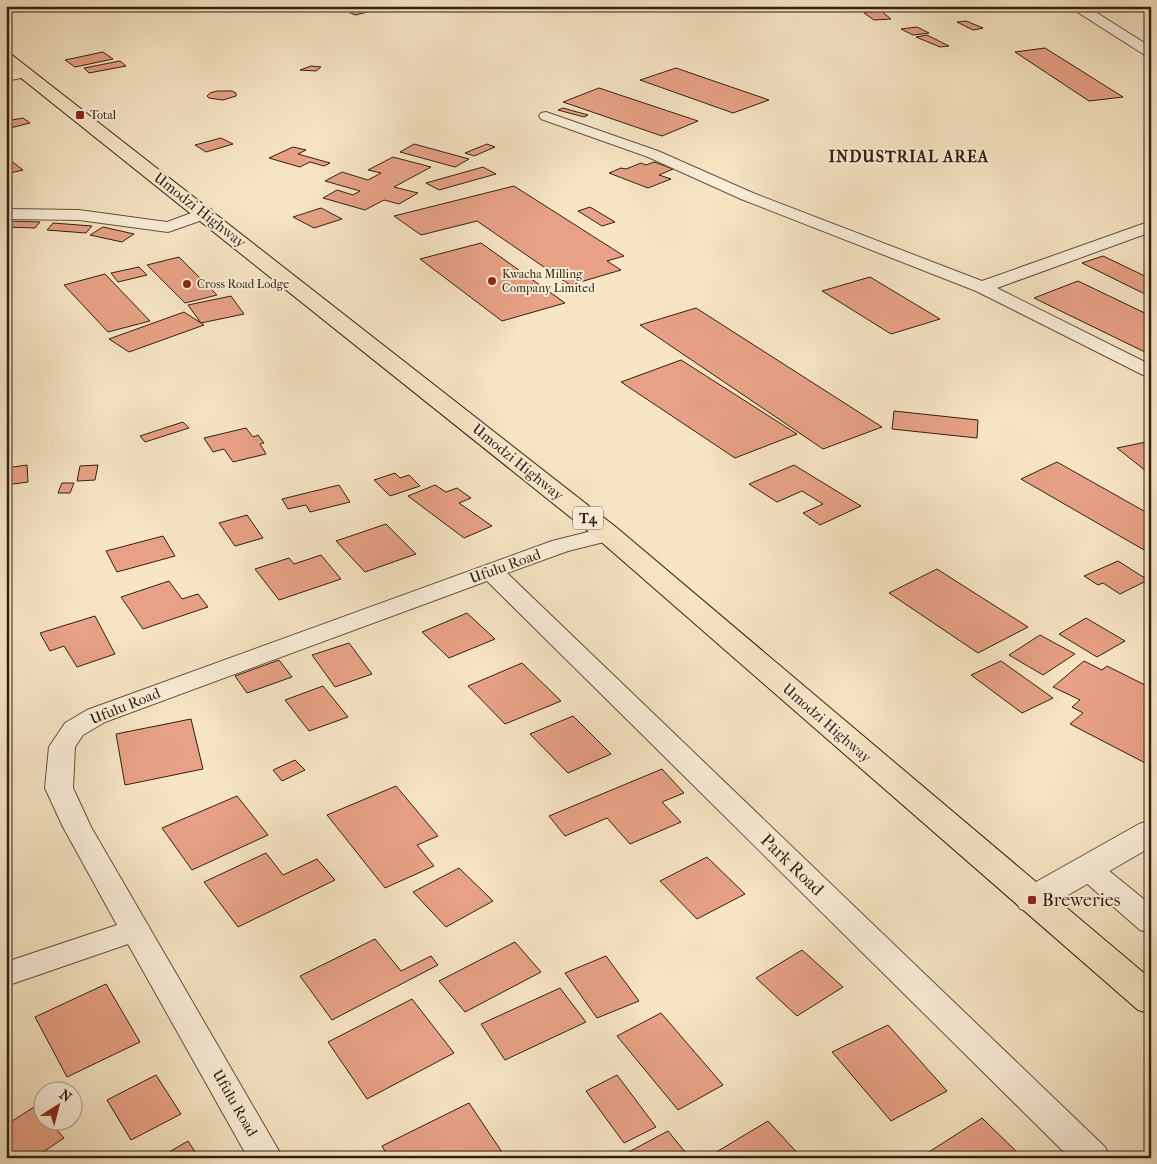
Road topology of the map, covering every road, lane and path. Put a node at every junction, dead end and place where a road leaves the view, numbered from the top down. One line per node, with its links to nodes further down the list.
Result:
1 (1075, 6): 2 (street)
2 (1151, 54)
3 (13, 69): 5 (highway, Umodzi Highway / T4)
4 (546, 116): 8 (street)
5 (205, 213): 6 (street); 10 (highway, Umodzi Highway / T4)
6 (6, 214)
7 (1151, 226): 8 (street)
8 (982, 287): 9 (street)
9 (1151, 373)
10 (608, 534): 11 (street, Ufulu Road); 14 (highway, Umodzi Highway / T4)
11 (491, 571): 16 (street, Ufulu Road); 20 (street, Park Road)
12 (1151, 832): 13 (street)
13 (1087, 868): 14 (street); 15 (street)
14 (1032, 900): 18 (highway, Umodzi Highway / T4)
15 (1151, 922)
16 (136, 930): 17 (street); 19 (street, Ufulu Road)
17 (6, 974)
18 (1151, 1000)
19 (266, 1158)
20 (1092, 1158)

